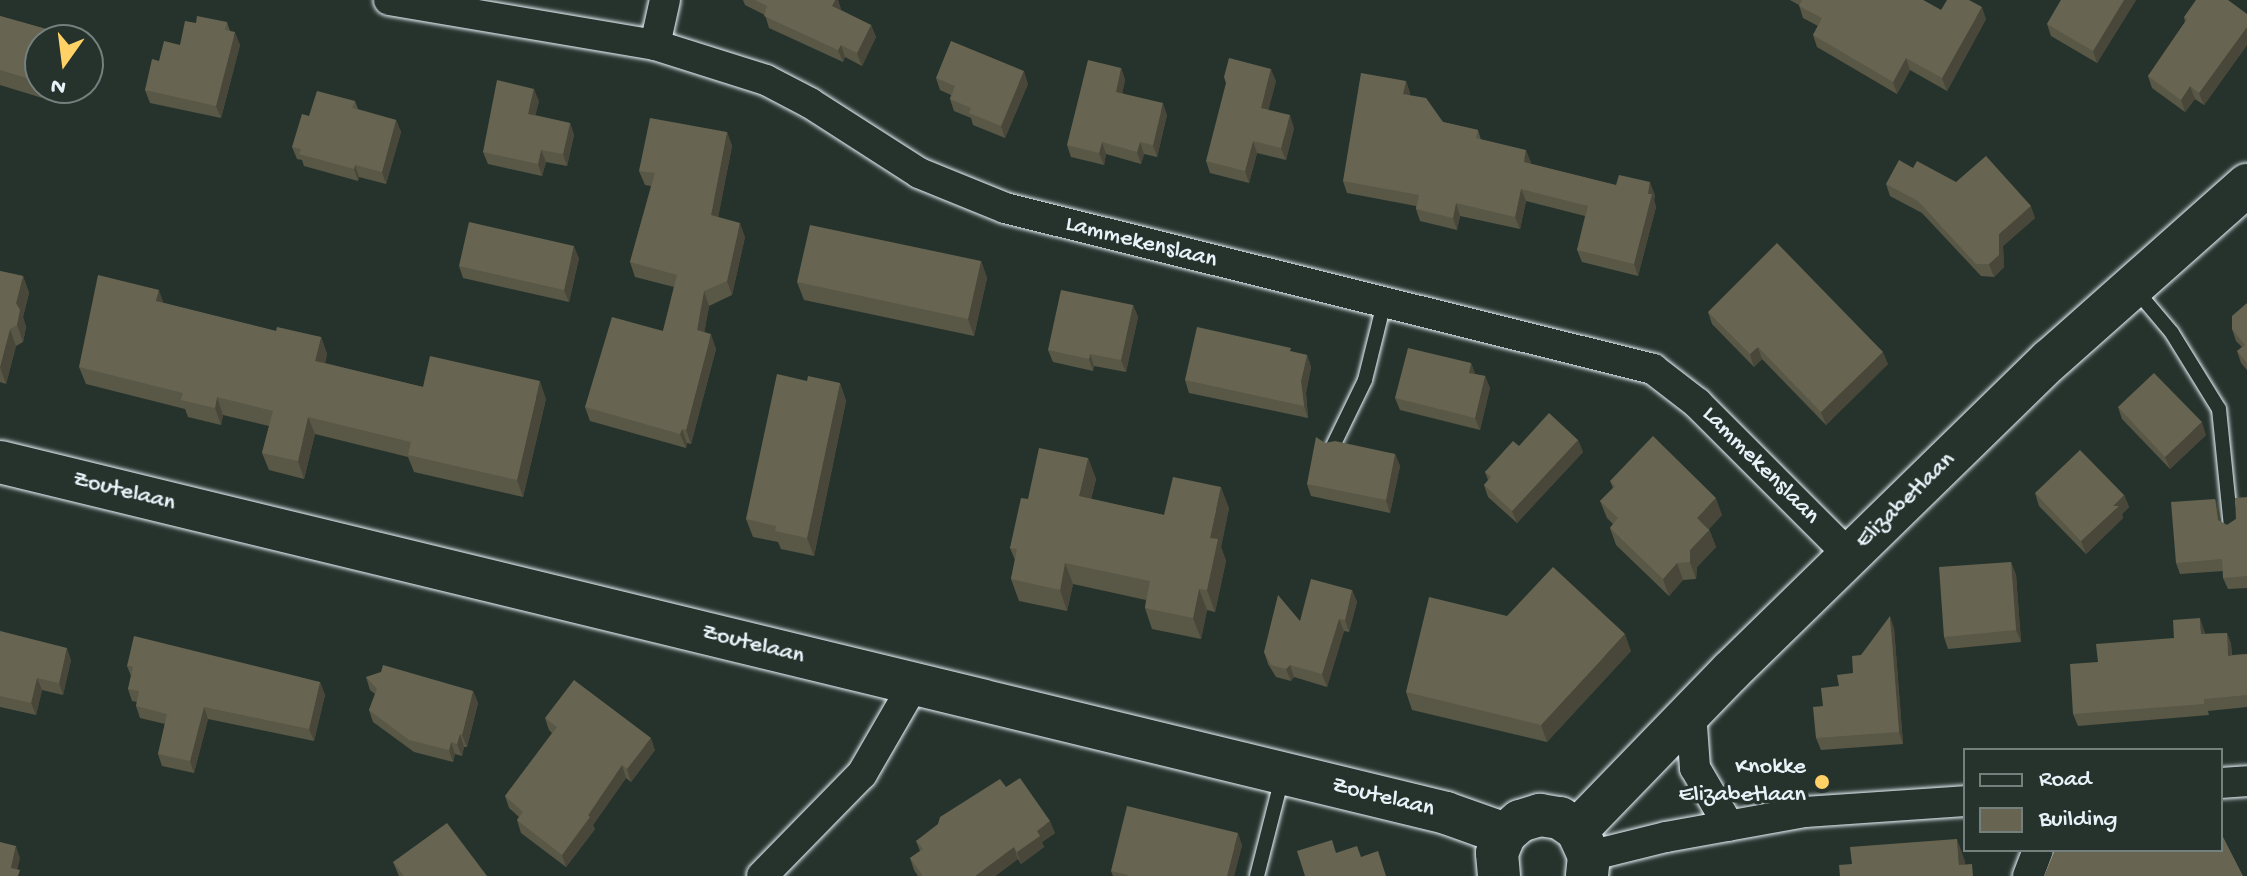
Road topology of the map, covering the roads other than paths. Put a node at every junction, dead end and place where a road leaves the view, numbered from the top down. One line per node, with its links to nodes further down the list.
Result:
1 (389, 0): 3 (street, Lammekenslaan)
2 (665, 0): 3 (street)
3 (655, 45): 6 (street, Lammekenslaan)
4 (2247, 185): 5 (street, Elizabetlaan)
5 (2132, 285): 9 (lane); 10 (street, Elizabetlaan)
6 (1384, 303): 7 (lane); 10 (street, Lammekenslaan)
7 (1333, 446)
8 (0, 462): 11 (street, Zoutelaan)
9 (2231, 527)
10 (1850, 556): 12 (street, Elizabetlaan)
11 (914, 684): 13 (street, Zoutelaan); 21 (street)
12 (1691, 712): 17 (street); 20 (street, Elizabetlaan)
13 (1283, 773): 18 (street, Zoutelaan); 22 (lane)
14 (2247, 781): 15 (street)
15 (2223, 783)
16 (1963, 801): 17 (street)
17 (1729, 826): 20 (street)
18 (1505, 834): 20 (street); 23 (street)
19 (2037, 852): 24 (street)
20 (1584, 854)
21 (762, 876)
22 (1257, 876)
23 (1499, 876)
24 (2028, 876)

